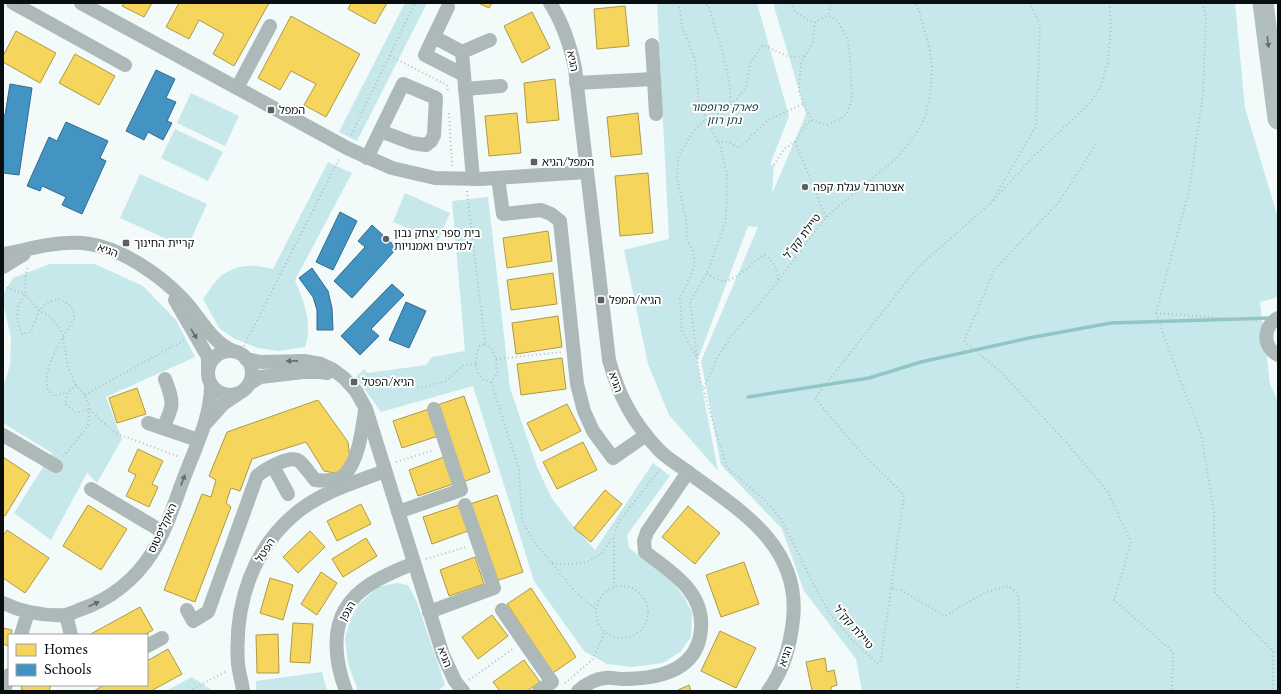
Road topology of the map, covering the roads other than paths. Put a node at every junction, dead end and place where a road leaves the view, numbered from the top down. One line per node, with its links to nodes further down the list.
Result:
1 (13, 3): 11 (street)
2 (81, 3): 16 (street)
3 (550, 3): 14 (street, הגיא)
4 (1263, 3): 18 (highway, one-way to 18)
5 (448, 7): 7 (street)
6 (270, 26): 16 (street)
7 (434, 37): 10 (street); 13 (street)
8 (490, 40): 10 (street)
9 (652, 45): 12 (street)
10 (462, 52): 13 (street)
11 (125, 65)
12 (654, 79): 14 (street); 17 (street)
13 (465, 82): 15 (street); 23 (street)
14 (576, 83): 21 (street, הגיא)
15 (501, 86)
16 (237, 88): 20 (street)
17 (656, 114)
18 (1278, 119)
19 (380, 132): 19 (street); 20 (street)
20 (368, 158): 23 (street)
21 (586, 172): 22 (street); 42 (street, הגיא)
22 (498, 178): 23 (street); 42 (street)
23 (469, 180)
24 (37, 247): 25 (street, הגיא); 26 (street, הגיא); 27 (street, הגיא)
25 (3, 254)
26 (3, 267)
27 (169, 287): 29 (street, הגיא); 31 (street, הגיא, one-way to 31)
28 (1276, 319): 30 (street)
29 (240, 355): 31 (street); 32 (street, הגיא, one-way to 29); 34 (street)
30 (1278, 355)
31 (208, 369): 35 (street)
32 (342, 376): 34 (street); 37 (street, הגיא)
33 (165, 379): 40 (street)
34 (249, 384): 36 (street)
35 (211, 385): 36 (street); 43 (street, האקליפטוס)
36 (238, 394): 43 (street, האקליפטוס)
37 (366, 409): 45 (street); 46 (street, הגיא)
38 (434, 409): 51 (street)
39 (148, 423): 40 (street)
40 (163, 428): 43 (street)
41 (3, 435): 44 (street)
42 (646, 435): 47 (street, הגיא)
43 (200, 436): 52 (street, האקליפטוס, one-way to 43)
44 (56, 466)
45 (273, 466): 49 (street); 55 (street)
46 (384, 468): 51 (street, הגיא); 67 (street, הפטל)
47 (688, 472): 70 (street); 71 (street, הגיא)
48 (91, 488): 52 (street)
49 (288, 494)
50 (465, 505): 58 (street)
51 (398, 512): 53 (street, הגיא)
52 (163, 532): 59 (street, האקליפטוס, one-way to 52)
53 (414, 563): 58 (street, הגיא); 68 (street, הגפן)
54 (3, 603): 57 (street, האקליפטוס)
55 (186, 610)
56 (502, 610): 69 (street)
57 (28, 612): 59 (street, האקליפטוס); 60 (street)
58 (429, 612): 65 (street, הגיא)
59 (66, 615): 61 (street)
60 (21, 634)
61 (71, 634)
62 (162, 638): 63 (street)
63 (148, 645)
64 (8, 678): 66 (street)
65 (461, 689)
66 (4, 691)
67 (244, 691)
68 (346, 691)
69 (539, 691)
70 (578, 691)
71 (770, 691)

